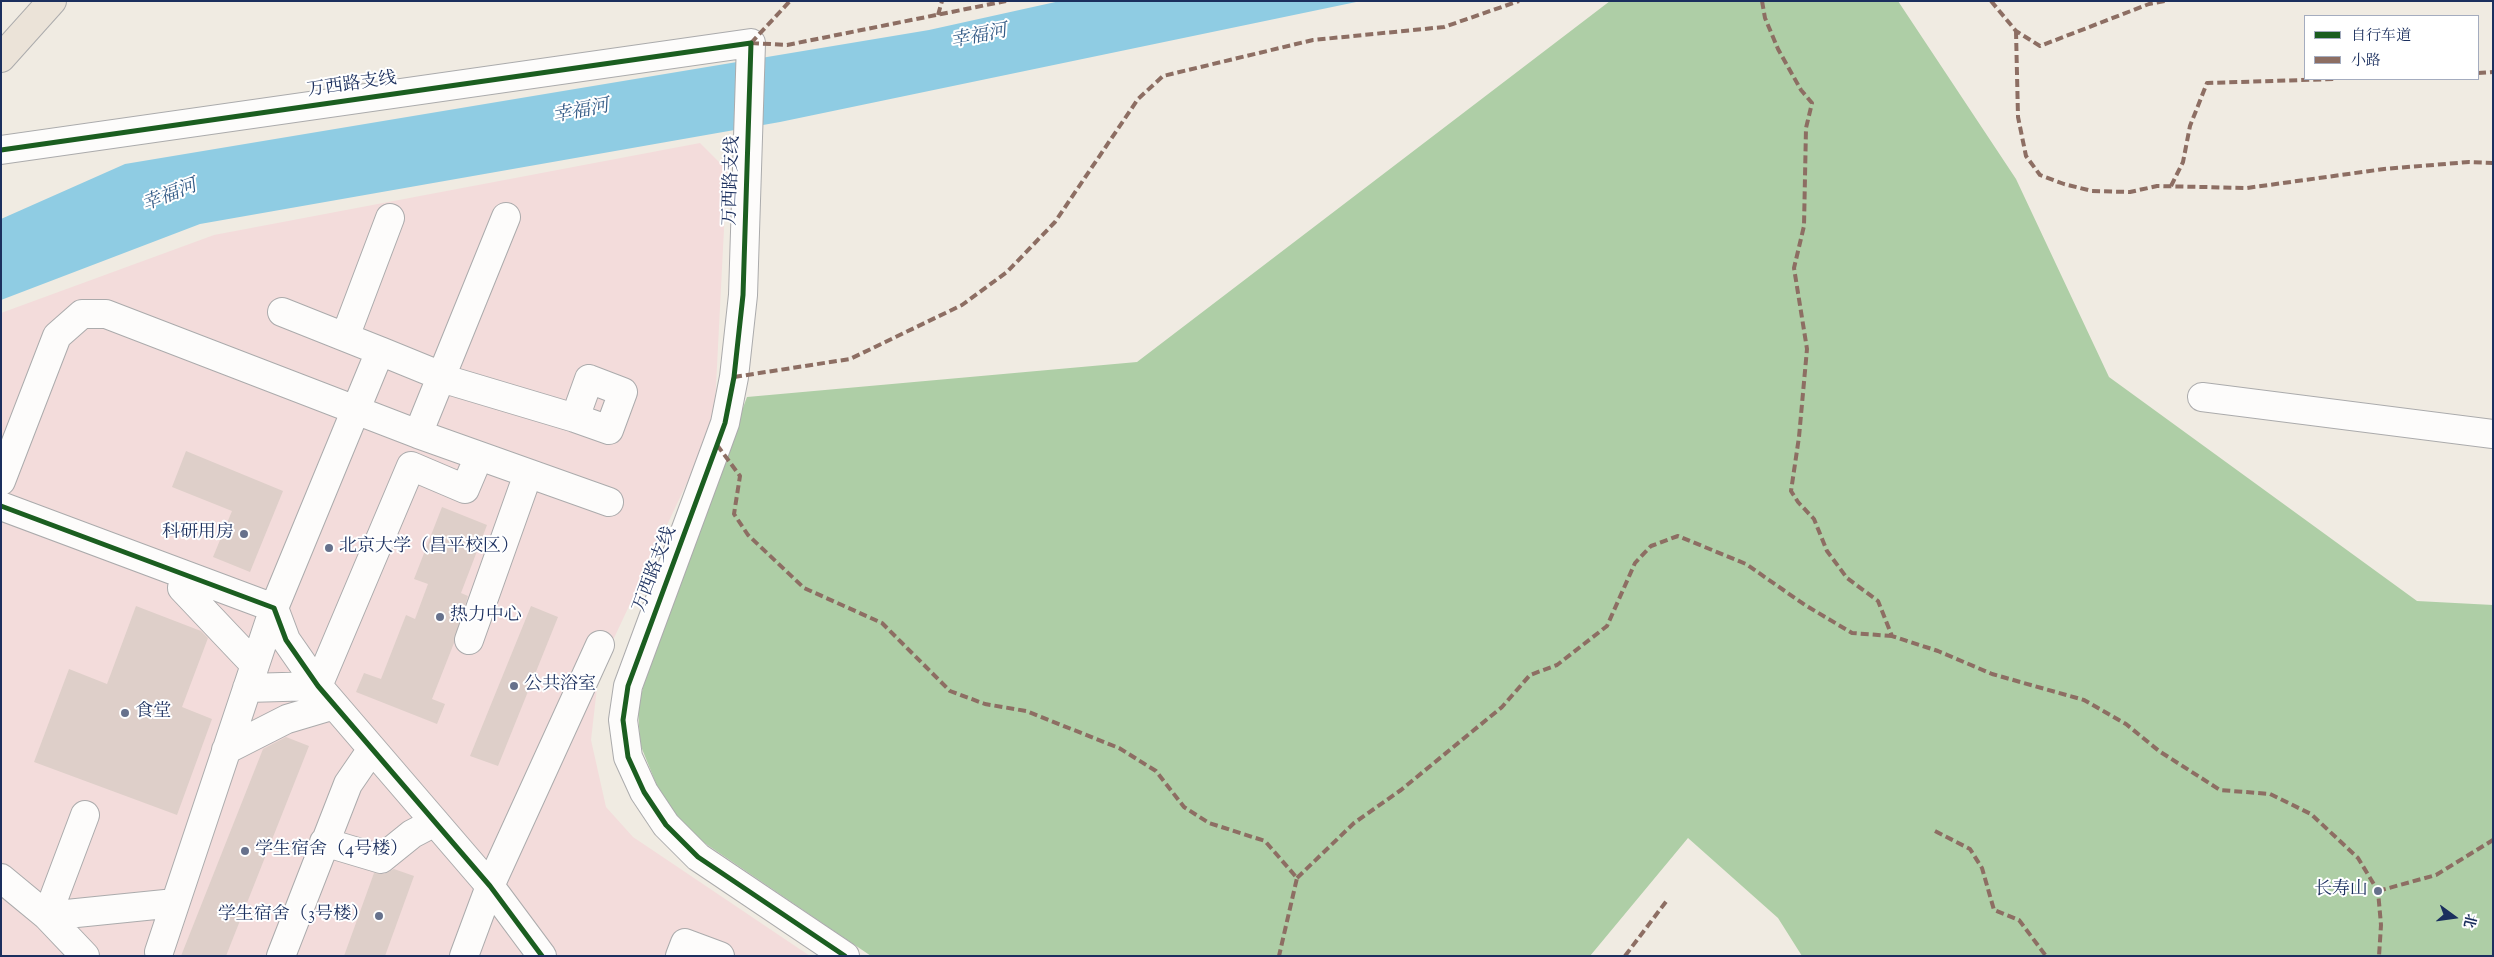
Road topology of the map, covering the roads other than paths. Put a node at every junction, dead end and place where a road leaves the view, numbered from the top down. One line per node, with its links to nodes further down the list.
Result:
1 (52, 1): 2 (main road)
2 (1, 58)
3 (1, 150): 42 (street, 万西路支线)
4 (506, 217): 9 (street)
5 (390, 218): 7 (street)
6 (282, 312): 7 (street)
7 (345, 337): 8 (street)
8 (380, 351): 9 (street); 11 (street)
9 (435, 374): 12 (street); 13 (street)
10 (2202, 397): 14 (street)
11 (356, 410): 13 (street); 17 (street); 21 (street)
12 (575, 418)
13 (418, 434): 15 (street)
14 (2493, 434)
15 (479, 456): 16 (street); 25 (street)
16 (528, 474): 18 (street); 22 (street)
17 (1, 481)
18 (609, 502)
19 (1, 506): 20 (street)
20 (182, 589): 21 (street); 24 (street)
21 (274, 608): 24 (street); 25 (street)
22 (469, 640)
23 (600, 645): 32 (street)
24 (251, 677): 25 (street); 27 (street)
25 (326, 696): 26 (street); 27 (street)
26 (372, 749): 29 (street); 30 (street)
27 (226, 750): 33 (street)
28 (84, 814): 34 (street)
29 (435, 822): 30 (street); 32 (street)
30 (324, 842): 38 (street)
31 (1, 878): 34 (street)
32 (490, 886): 35 (street); 39 (street)
33 (175, 903): 34 (street); 36 (street)
34 (47, 916): 37 (street)
35 (532, 951)
36 (159, 955)
37 (85, 956)
38 (281, 956)
39 (464, 956)
40 (680, 956): 41 (street)
41 (720, 956)
42 (845, 956)

